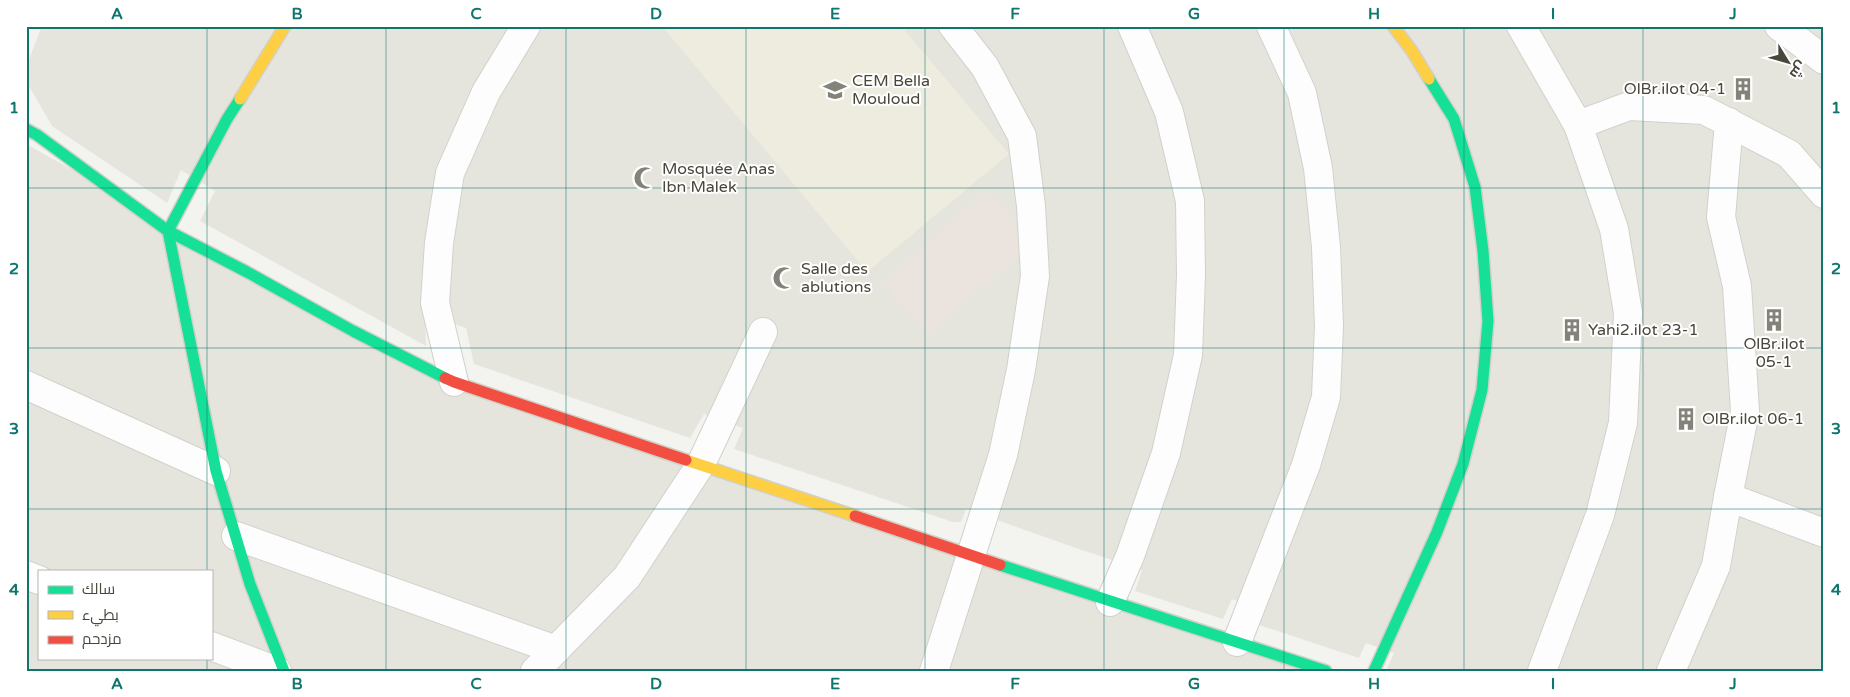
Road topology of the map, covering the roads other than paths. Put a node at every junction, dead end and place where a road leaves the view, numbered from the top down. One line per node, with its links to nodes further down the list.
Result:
1 (285, 26): 15 (main road)
2 (526, 26): 17 (street)
3 (953, 26): 24 (street)
4 (1132, 26): 27 (street)
5 (1271, 26): 28 (street)
6 (1393, 26): 36 (main road)
7 (1521, 26): 12 (street)
8 (1779, 26): 9 (street)
9 (1824, 60)
10 (26, 117): 13 (main road)
11 (1729, 122): 12 (street); 14 (street); 21 (street)
12 (1578, 125): 37 (street)
13 (31, 132): 15 (main road)
14 (1824, 194)
15 (168, 231): 17 (main road); 20 (main road)
16 (763, 332): 19 (street)
17 (454, 382): 19 (main road)
18 (26, 385): 20 (street)
19 (701, 464): 24 (main road); 30 (street)
20 (216, 470): 23 (main road)
21 (1728, 497): 22 (street); 38 (street)
22 (1824, 533)
23 (236, 536): 30 (street); 32 (main road)
24 (971, 555): 27 (main road); 34 (street)
25 (26, 575): 26 (street)
26 (38, 580)
27 (1110, 602): 28 (main road)
28 (1237, 642): 35 (main road)
29 (212, 646): 31 (street)
30 (556, 650): 33 (street)
31 (277, 671)
32 (284, 671)
33 (535, 671)
34 (934, 671)
35 (1326, 671)
36 (1374, 671)
37 (1542, 671)
38 (1671, 671)

